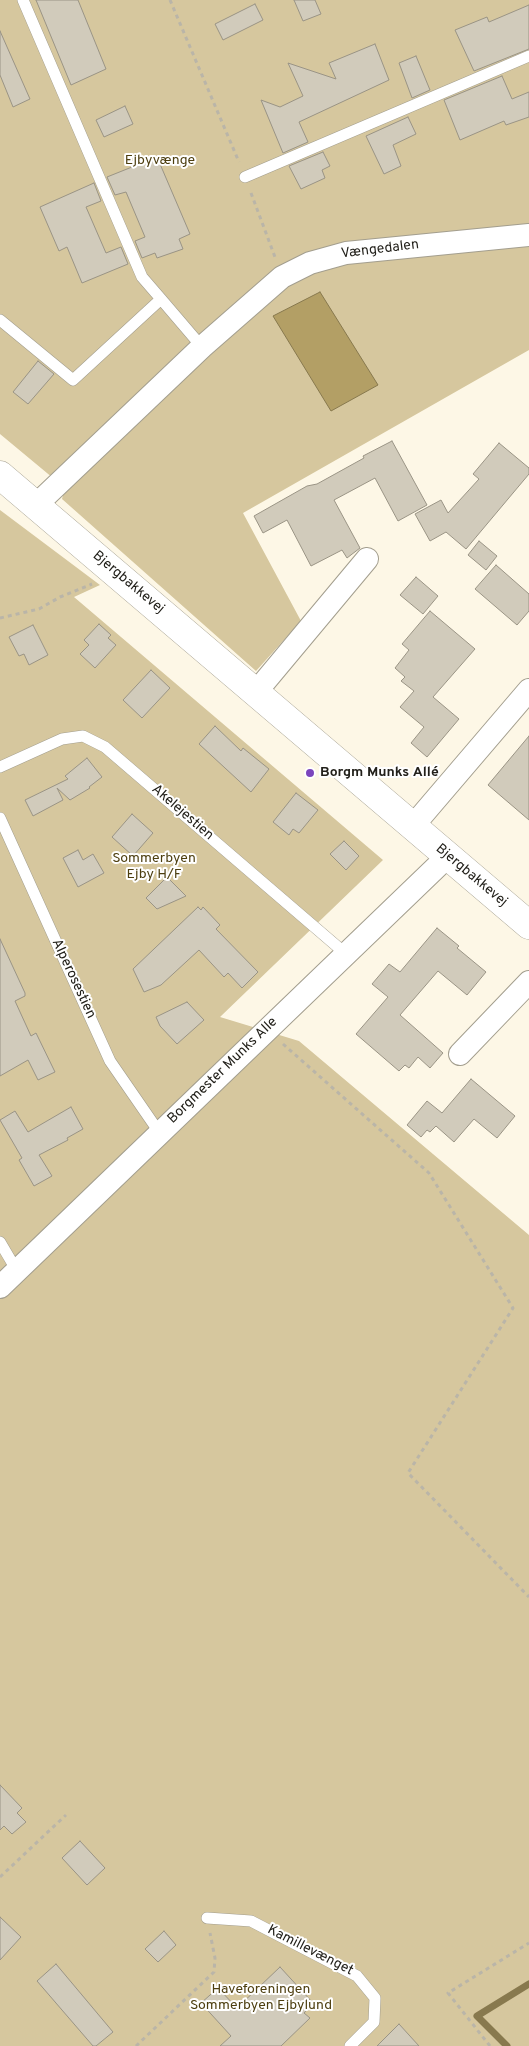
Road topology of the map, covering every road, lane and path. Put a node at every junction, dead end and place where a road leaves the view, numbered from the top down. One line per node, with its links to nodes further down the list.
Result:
1 (23, 0): 7 (lane)
2 (170, 0): 4 (path)
3 (529, 56): 4 (lane)
4 (245, 177): 6 (path)
5 (529, 235): 6 (street, Vængedalen)
6 (282, 277): 9 (street, Vængedalen)
7 (161, 299): 8 (lane); 9 (lane)
8 (0, 320)
9 (202, 347): 11 (street, Vængedalen)
10 (0, 475): 11 (street, Bjergbakkevej)
11 (36, 505): 13 (street, Bjergbakkevej)
12 (367, 559): 16 (street)
13 (112, 569): 14 (path); 16 (street, Bjergbakkevej)
14 (0, 618)
15 (529, 690): 19 (street)
16 (256, 692): 19 (street, Bjergbakkevej)
17 (0, 767): 22 (lane, Akelejestien)
18 (0, 818): 26 (lane, Alperosestien)
19 (412, 827): 20 (street, Bjergbakkevej)
20 (448, 856): 21 (street, Bjergbakkevej); 22 (street, Borgmester Munks Alle)
21 (529, 925)
22 (346, 954): 24 (street, Borgmester Munks Alle)
23 (529, 982): 25 (street)
24 (267, 1029): 26 (street, Borgmester Munks Alle); 30 (path)
25 (460, 1054)
26 (159, 1132): 28 (street, Borgmester Munks Alle)
27 (0, 1242): 28 (lane)
28 (17, 1271): 29 (street, Borgmester Munks Alle)
29 (0, 1287)
30 (529, 1597)
31 (66, 1815): 32 (path)
32 (0, 1877)
33 (207, 1918): 35 (path); 36 (lane, Kamillevænget)
34 (529, 1943): 37 (path)
35 (136, 2046)
36 (350, 2046)
37 (490, 2046)

